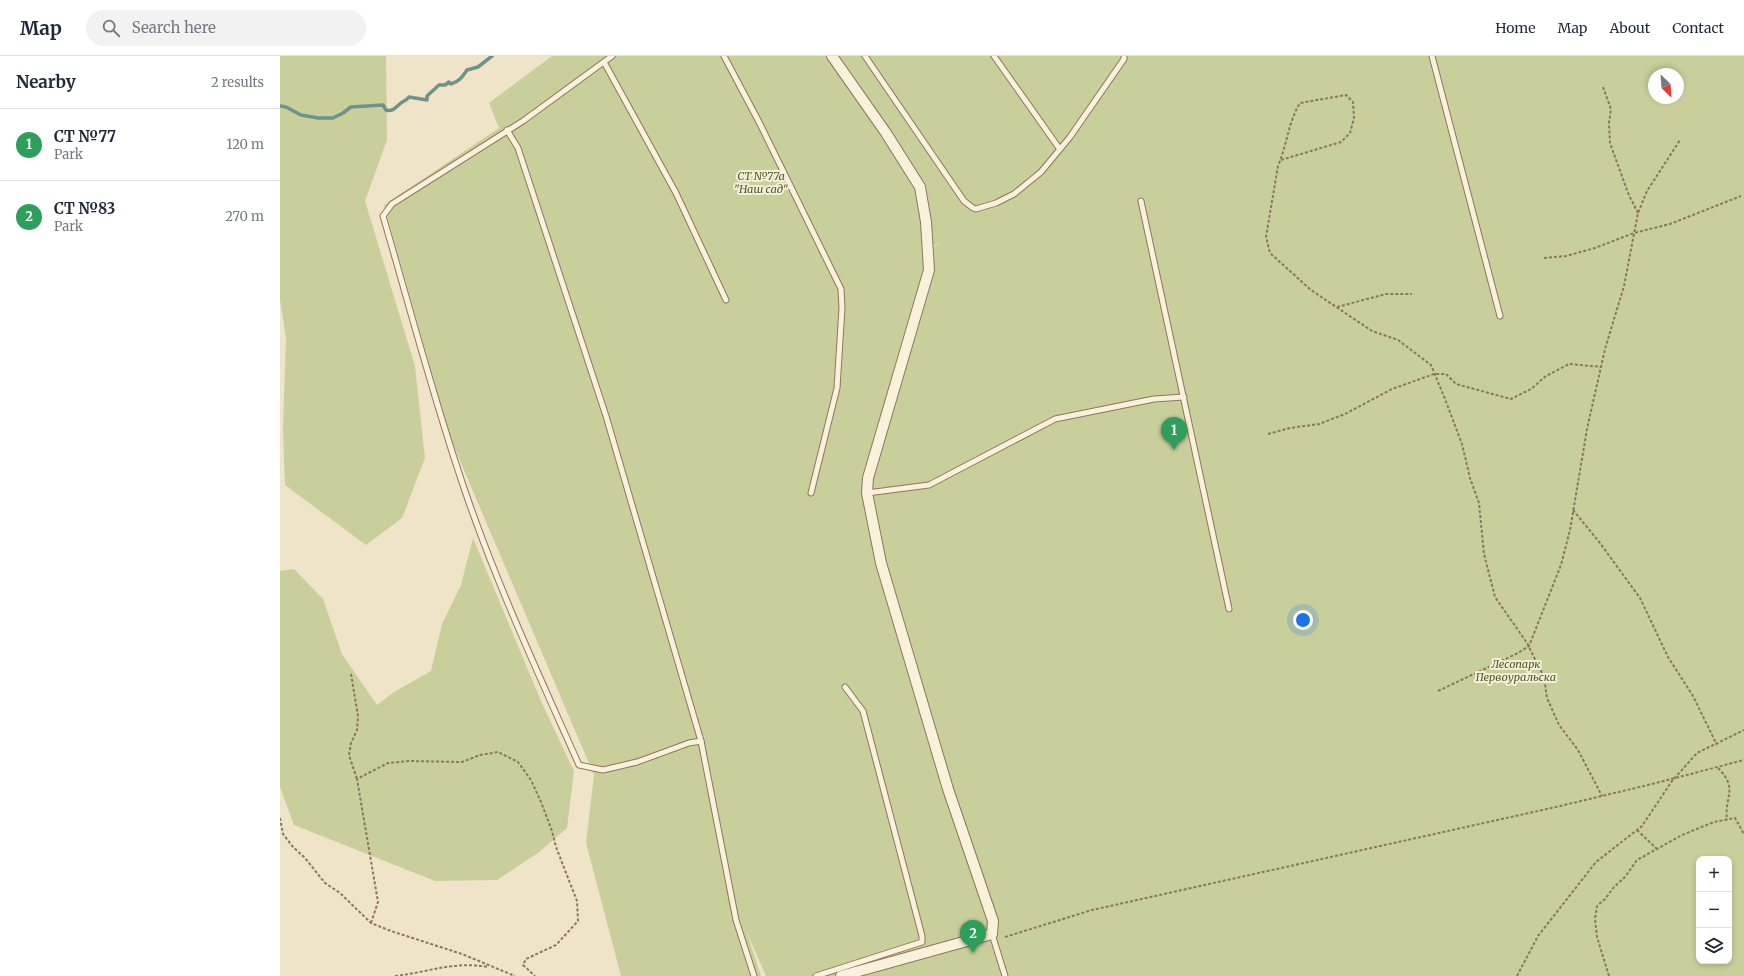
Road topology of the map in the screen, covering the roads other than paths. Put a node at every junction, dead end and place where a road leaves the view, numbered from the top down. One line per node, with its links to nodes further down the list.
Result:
1 (612, 56): 8 (lane)
2 (724, 56): 15 (lane)
3 (832, 56): 16 (street)
4 (865, 56): 10 (lane)
5 (994, 56): 10 (lane)
6 (1124, 56): 10 (lane)
7 (1432, 56): 13 (lane)
8 (604, 62): 9 (lane); 12 (lane)
9 (507, 130): 19 (lane); 19 (lane)
10 (1059, 148)
11 (1141, 201): 14 (lane)
12 (726, 300)
13 (1500, 316)
14 (1184, 397): 16 (lane); 17 (lane)
15 (811, 493)
16 (867, 493): 20 (street)
17 (1230, 609)
18 (845, 687): 22 (lane)
19 (701, 741): 21 (lane)
20 (992, 934): 23 (street); 24 (lane)
21 (754, 976)
22 (816, 976)
23 (841, 976)
24 (1005, 976)

